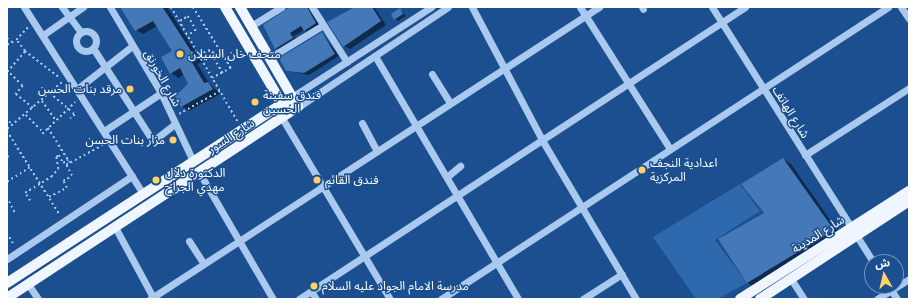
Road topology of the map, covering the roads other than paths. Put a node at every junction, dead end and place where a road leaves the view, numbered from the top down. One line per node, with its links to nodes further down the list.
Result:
1 (24, 7): 25 (street)
2 (62, 7): 18 (street)
3 (83, 7): 18 (street)
4 (110, 7): 26 (street, شارع الخورنق)
5 (225, 7): 42 (main road)
6 (240, 7): 23 (main road)
7 (281, 7): 23 (street)
8 (312, 7): 22 (street)
9 (431, 7): 30 (street, شارع السور)
10 (448, 7): 28 (street, شارع السور)
11 (472, 7): 32 (street)
12 (580, 7): 19 (street)
13 (599, 7): 19 (street)
14 (712, 7): 21 (street, شارع الهاتف)
15 (745, 7): 21 (street)
16 (888, 7): 37 (street)
17 (901, 7): 20 (street)
18 (69, 16): 24 (street); 25 (street)
19 (585, 16): 32 (street); 36 (street)
20 (909, 20)
21 (722, 22): 36 (street); 37 (street, شارع الهاتف)
22 (323, 25): 29 (street); 30 (street)
23 (251, 26): 29 (main road)
24 (81, 32): 27 (street); 27 (street)
25 (43, 34): 39 (street)
26 (132, 46): 31 (street); 40 (street, شارع الخورنق)
27 (93, 48): 31 (street)
28 (375, 56): 35 (street, شارع السور); 49 (street)
29 (269, 58): 41 (main road)
30 (347, 62): 33 (street, شارع السور)
31 (105, 67): 39 (street); 45 (street)
32 (504, 69): 43 (street); 51 (street)
33 (331, 73): 35 (street); 41 (street, شارع السور)
34 (432, 74): 43 (street)
35 (337, 82): 44 (street, شارع السور)
36 (628, 83): 51 (street); 52 (street)
37 (763, 88): 52 (street); 54 (street, شارع الهاتف)
38 (909, 88): 54 (street)
39 (77, 89): 50 (street)
40 (161, 93): 45 (street); 47 (street, شارع الخورنق)
41 (292, 97): 42 (main road, شارع السور); 44 (main road)
42 (282, 103): 46 (main road); 55 (main road, شارع السور)
43 (450, 104): 49 (street)
44 (298, 108): 46 (main road, شارع السور)
45 (133, 111): 47 (street); 50 (street)
46 (285, 116): 57 (main road, شارع السور); 60 (street)
47 (173, 121): 55 (street, شارع الخورنق)
48 (362, 123): 53 (street)
49 (418, 125): 53 (street); 59 (street)
50 (104, 131): 58 (street)
51 (542, 140): 63 (street); 65 (street)
52 (670, 149): 65 (street)
53 (377, 151): 60 (street)
54 (805, 155): 67 (street, شارع الهاتف)
55 (193, 161): 62 (main road, شارع السور)
56 (460, 166): 59 (street)
57 (198, 172): 66 (main road, شارع السور); 69 (street)
58 (132, 176): 62 (street); 72 (street)
59 (448, 176): 63 (street)
60 (323, 186): 69 (street); 71 (street)
61 (909, 190): 67 (main road, شارع المدينة)
62 (144, 194): 77 (main road, شارع السور)
63 (458, 195): 71 (street); 73 (street)
64 (909, 201): 67 (main road, شارع المدينة)
65 (582, 207): 73 (street); 75 (street)
66 (115, 227): 78 (main road, شارع السور); 81 (street)
67 (854, 232): 70 (street, شارع الهاتف); 76 (main road, شارع المدينة); 91 (main road, شارع المدينة)
68 (189, 241): 74 (street)
69 (237, 242): 74 (street); 83 (street)
70 (868, 254)
71 (364, 256): 79 (street); 86 (street)
72 (7, 259)
73 (497, 262): 87 (street); 88 (street)
74 (204, 264): 81 (street)
75 (622, 274): 89 (street); 90 (street)
76 (791, 279): 92 (main road, شارع المدينة); 93 (street)
77 (7, 283)
78 (28, 284): 80 (main road, شارع السور); 82 (street)
79 (311, 291): 84 (street); 85 (street)
80 (7, 298)
81 (152, 298)
82 (38, 299)
83 (273, 299)
84 (299, 299)
85 (316, 299)
86 (390, 299)
87 (441, 299)
88 (518, 299)
89 (582, 299)
90 (636, 299)
91 (740, 299)
92 (760, 299)
93 (804, 299)

